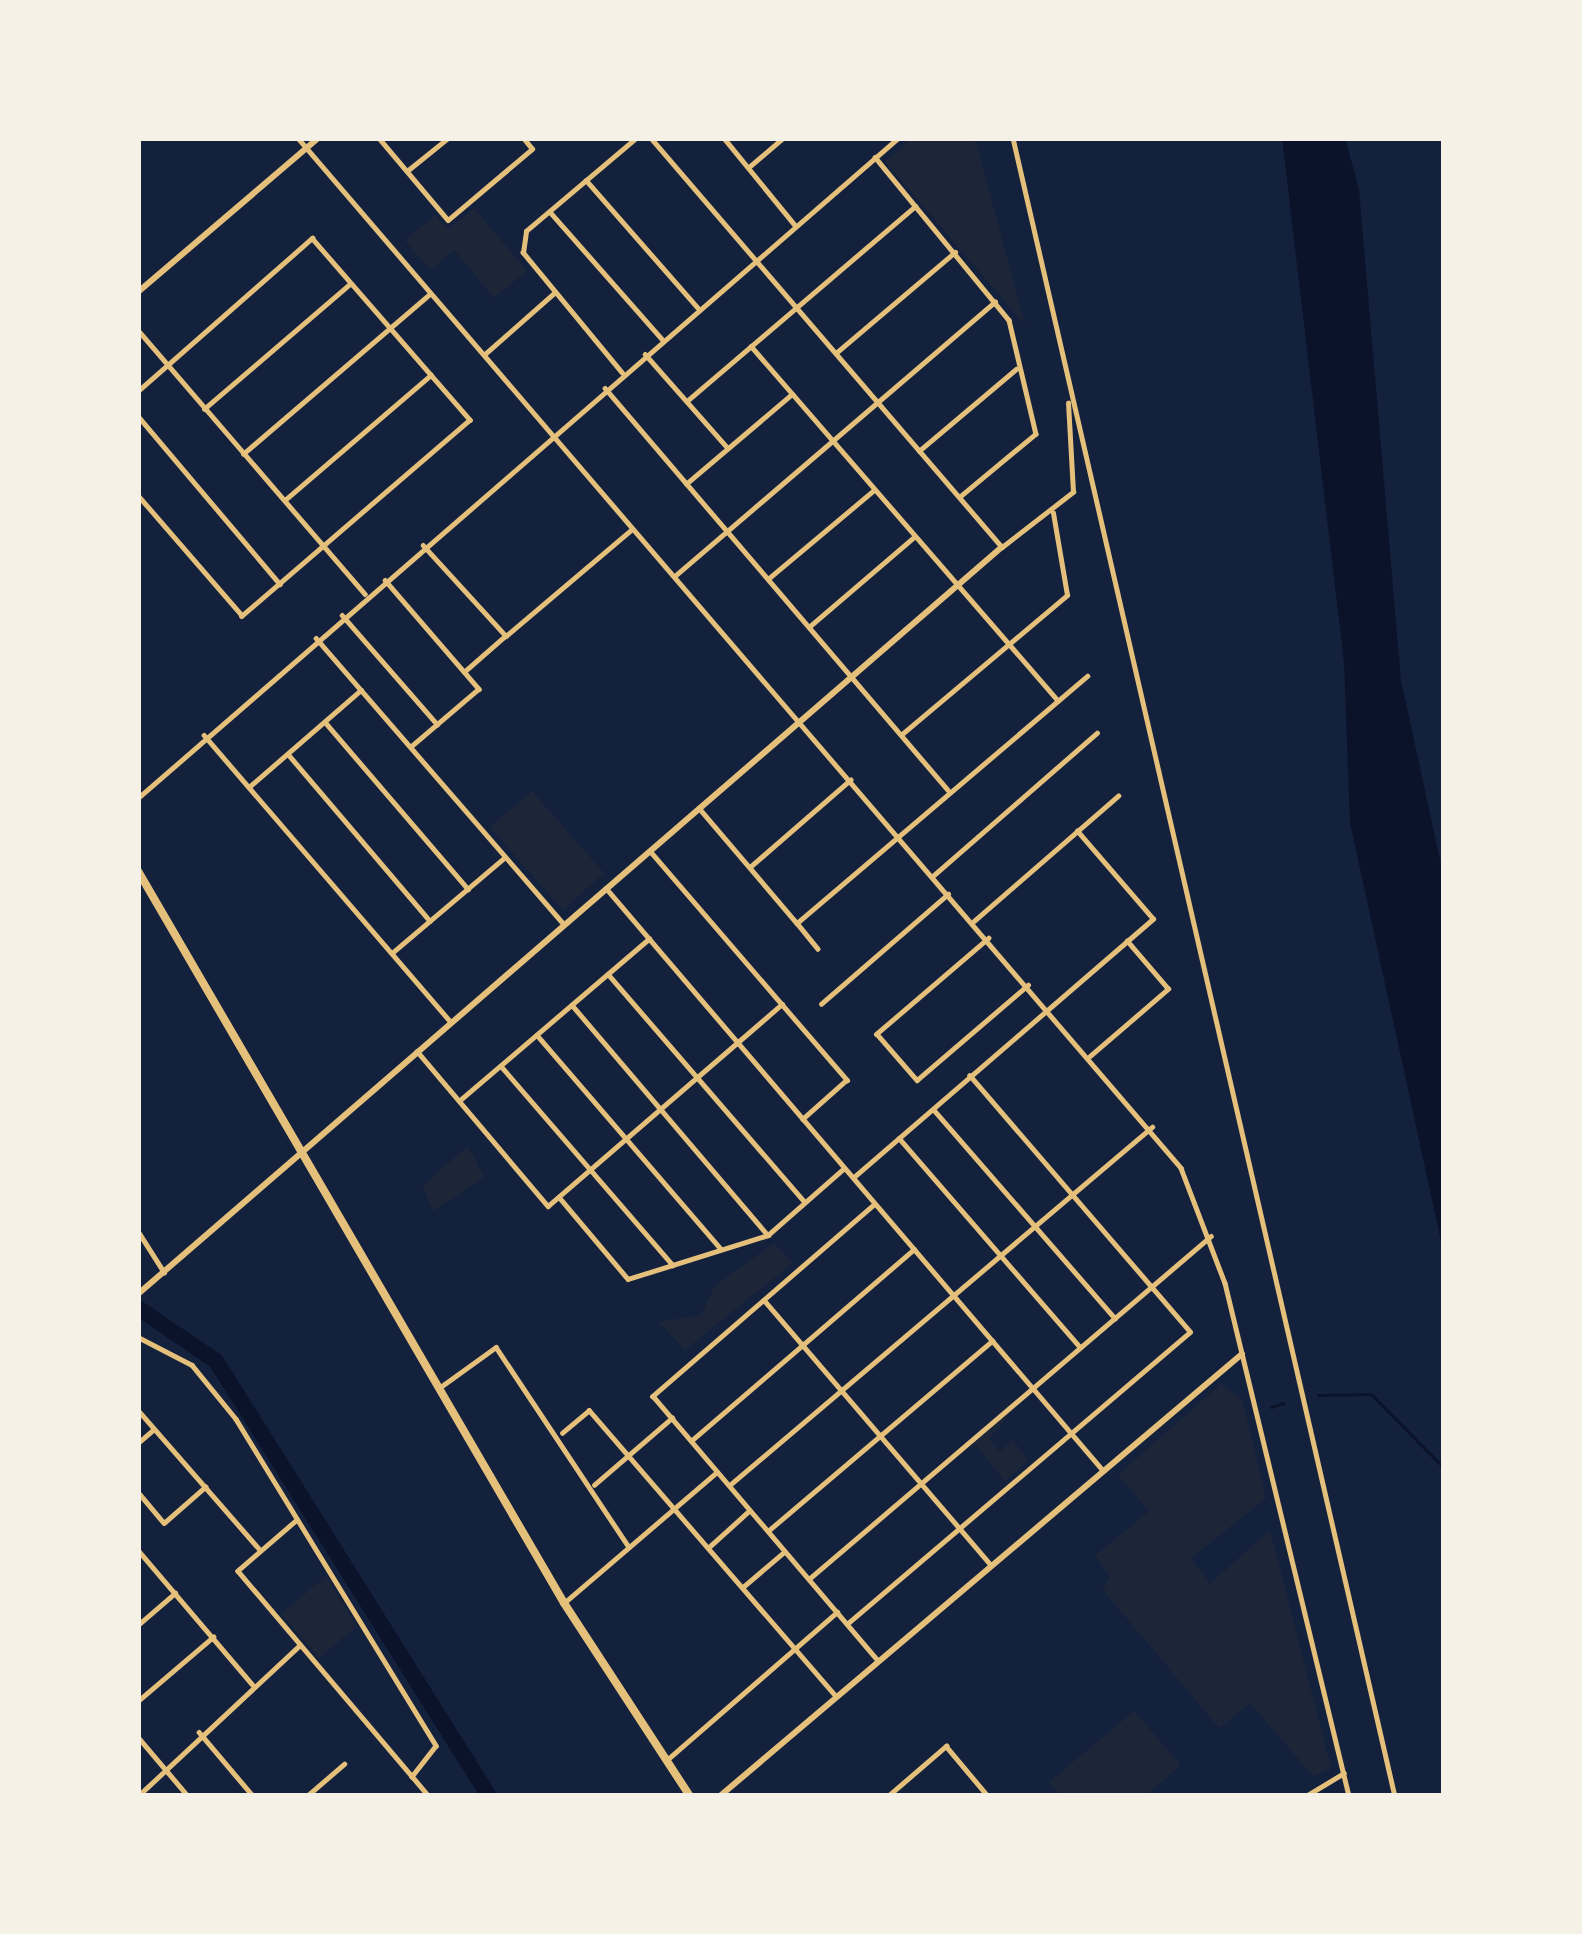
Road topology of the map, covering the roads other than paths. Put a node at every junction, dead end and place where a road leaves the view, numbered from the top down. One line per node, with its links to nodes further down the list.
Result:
1 (298, 138): 12 (street)
2 (318, 138): 12 (street)
3 (379, 138): 15 (street)
4 (448, 138): 15 (street)
5 (523, 138): 15 (street)
6 (636, 138): 16 (street)
7 (651, 138): 21 (street)
8 (724, 138): 14 (street)
9 (783, 138): 14 (street)
10 (898, 138): 13 (street)
11 (1013, 138): 44 (street)
12 (306, 148): 23 (street); 24 (street)
13 (875, 157): 17 (street); 19 (street)
14 (749, 167): 19 (street)
15 (407, 171)
16 (586, 180): 18 (street); 28 (street)
17 (915, 206): 20 (street); 27 (street)
18 (550, 212): 25 (street); 31 (street)
19 (795, 224): 21 (street)
20 (955, 252): 26 (street); 33 (street)
21 (756, 259): 27 (street); 28 (street)
22 (351, 283): 29 (street); 36 (street); 46 (street)
23 (138, 292)
24 (431, 293): 29 (street); 34 (street)
25 (554, 293): 34 (street); 38 (street)
26 (995, 302): 37 (street); 45 (street)
27 (796, 308): 32 (street); 33 (street)
28 (698, 309): 31 (street)
29 (390, 328): 39 (street); 52 (street)
30 (138, 330): 36 (street)
31 (662, 340): 35 (street)
32 (752, 346): 42 (street); 43 (street)
33 (836, 353): 45 (street)
34 (485, 354): 48 (street)
35 (645, 354): 38 (street); 43 (street)
36 (168, 365): 41 (street); 46 (street)
37 (1016, 369): 51 (street); 56 (street)
38 (622, 373): 40 (street)
39 (431, 375): 57 (street); 63 (street)
40 (605, 388): 48 (street); 53 (street)
41 (138, 391)
42 (793, 394): 49 (street); 50 (street)
43 (687, 401): 50 (street)
44 (1069, 401): 58 (street); 224 (street)
45 (877, 403): 49 (street); 51 (street)
46 (204, 409): 52 (street)
47 (138, 416): 68 (street)
48 (553, 433): 59 (street); 62 (street)
49 (833, 440): 54 (street); 60 (street)
50 (728, 448): 53 (street)
51 (919, 451): 56 (street)
52 (243, 454): 57 (street)
53 (686, 484): 60 (street)
54 (874, 489): 61 (street); 67 (street)
55 (138, 496): 68 (street)
56 (960, 497): 64 (street)
57 (284, 501): 63 (street)
58 (1053, 512): 64 (street); 75 (street)
59 (634, 527): 65 (street); 73 (street)
60 (727, 531): 65 (street); 67 (street)
61 (915, 536): 69 (street); 72 (street)
62 (423, 545): 66 (street); 73 (street)
63 (324, 546): 68 (street); 70 (street)
64 (1002, 547): 69 (street)
65 (676, 575): 81 (street)
66 (384, 578): 70 (street); 76 (street)
67 (768, 579): 72 (street)
68 (280, 584)
69 (958, 585): 75 (street); 77 (street)
70 (366, 594): 71 (street)
71 (342, 615): 74 (street); 83 (street)
72 (809, 627): 77 (street)
73 (506, 636): 76 (street)
74 (316, 638): 79 (street); 85 (street)
75 (1009, 644): 80 (street); 86 (street)
76 (464, 672): 83 (street)
77 (851, 676): 81 (street); 86 (street)
78 (1087, 676): 80 (street)
79 (362, 690): 82 (street); 87 (street)
80 (1058, 701): 91 (street)
81 (799, 721): 89 (street); 94 (street)
82 (325, 722): 88 (street); 103 (street)
83 (438, 724): 87 (street)
84 (1097, 733): 101 (street)
85 (204, 735): 90 (street); 93 (street)
86 (901, 735): 91 (street)
87 (411, 747): 98 (street)
88 (288, 754): 90 (street); 105 (street)
89 (850, 779): 96 (street); 99 (street)
90 (249, 788): 113 (street)
91 (950, 792): 96 (street)
92 (1118, 796): 95 (street)
93 (138, 798)
94 (699, 808): 97 (street); 99 (street)
95 (1077, 831): 106 (street); 111 (street)
96 (899, 836): 101 (street); 108 (street)
97 (649, 850): 102 (street); 116 (street)
98 (506, 857): 103 (street); 107 (street)
99 (750, 867): 108 (street)
100 (138, 871): 135 (highway)
101 (934, 875): 104 (street)
102 (606, 888): 107 (street); 110 (street)
103 (468, 889): 105 (street)
104 (949, 893): 106 (street); 117 (street)
105 (430, 921): 113 (street)
106 (974, 921): 109 (street)
107 (563, 923): 120 (street)
108 (797, 923): 112 (street)
109 (988, 938): 115 (street); 115 (street)
110 (649, 939): 114 (street); 122 (street)
111 (1126, 941): 119 (street); 124 (street)
112 (818, 950)
113 (392, 953): 120 (street)
114 (608, 974): 118 (street); 127 (street)
115 (1029, 985): 119 (street)
116 (782, 1004): 122 (street); 131 (street)
117 (820, 1004)
118 (572, 1005): 121 (street); 129 (street)
119 (1049, 1007): 124 (street); 126 (street)
120 (450, 1022): 123 (street)
121 (537, 1035): 125 (street); 134 (street)
122 (737, 1042): 127 (street); 131 (street)
123 (417, 1051): 128 (street); 135 (street)
124 (1090, 1056): 132 (street)
125 (501, 1066): 128 (street); 137 (street)
126 (970, 1076): 130 (street); 139 (street)
127 (697, 1077): 129 (street); 141 (street)
128 (459, 1102): 140 (street)
129 (660, 1109): 134 (street); 145 (street)
130 (933, 1109): 133 (street); 143 (street)
131 (802, 1119): 136 (street)
132 (1152, 1127): 139 (street); 146 (street)
133 (899, 1138): 138 (street); 149 (street)
134 (626, 1139): 137 (street); 147 (street)
135 (300, 1150): 151 (street); 162 (highway)
136 (844, 1168): 138 (street); 141 (street)
137 (591, 1169): 140 (street); 150 (street)
138 (853, 1178): 142 (street)
139 (1072, 1195): 143 (street); 152 (street)
140 (559, 1197): 150 (street)
141 (805, 1202): 145 (street)
142 (875, 1204): 148 (street); 155 (street)
143 (1035, 1226): 149 (street); 156 (street)
144 (138, 1232): 151 (street)
145 (768, 1235): 147 (street)
146 (1211, 1236): 152 (street); 161 (street)
147 (721, 1250): 150 (street)
148 (914, 1250): 154 (street); 159 (street)
149 (1000, 1256): 154 (street); 160 (street)
150 (674, 1265)
151 (164, 1272): 153 (street)
152 (1151, 1288): 156 (street); 169 (street)
153 (140, 1292)
154 (954, 1295): 158 (street); 164 (street)
155 (764, 1300): 159 (street); 166 (street)
156 (1115, 1318): 160 (street)
157 (138, 1337): 183 (street)
158 (993, 1341): 163 (street); 170 (street)
159 (802, 1345): 164 (street); 171 (street)
160 (1080, 1348): 163 (street)
161 (1242, 1354): 174 (street); 211 (street)
162 (439, 1388): 168 (street); 195 (highway)
163 (1033, 1388): 169 (street); 176 (street)
164 (842, 1390): 170 (street); 178 (street)
165 (138, 1410): 167 (street)
166 (672, 1418): 171 (street); 173 (street)
167 (154, 1429): 172 (street); 179 (street)
168 (562, 1432): 173 (street); 177 (street)
169 (1072, 1432): 174 (street); 184 (street)
170 (880, 1436): 176 (street); 185 (street)
171 (691, 1441): 175 (street)
172 (138, 1443)
173 (628, 1455): 177 (street); 181 (street)
174 (1101, 1468): 191 (street)
175 (717, 1472): 178 (street); 181 (street)
176 (921, 1483): 184 (street); 192 (street)
177 (592, 1486): 186 (street)
178 (729, 1486): 182 (street)
179 (205, 1487): 180 (street); 189 (street)
180 (138, 1492)
181 (674, 1508): 186 (street); 187 (street)
182 (750, 1510): 185 (street); 187 (street)
183 (297, 1520): 189 (street); 212 (street)
184 (959, 1528): 191 (street); 197 (street)
185 (768, 1531): 190 (street)
186 (629, 1547): 195 (street)
187 (708, 1547): 193 (street)
188 (138, 1550): 194 (street)
189 (261, 1551): 200 (street)
190 (785, 1551): 192 (street); 193 (street)
191 (990, 1564): 202 (street)
192 (809, 1579): 196 (street)
193 (743, 1587): 201 (street)
194 (176, 1593): 198 (street); 199 (street)
195 (564, 1603): 208 (highway)
196 (837, 1612): 197 (street); 201 (street)
197 (847, 1624): 202 (street)
198 (138, 1625)
199 (213, 1637): 203 (street); 205 (street)
200 (300, 1645): 203 (street); 212 (street)
201 (796, 1649): 204 (street); 208 (street)
202 (878, 1660): 204 (street)
203 (253, 1685): 206 (street)
204 (836, 1696): 219 (street)
205 (138, 1701)
206 (199, 1732): 210 (street); 215 (street)
207 (138, 1737): 210 (street)
208 (668, 1759): 218 (highway)
209 (344, 1764): 216 (street)
210 (167, 1772): 213 (street); 214 (street)
211 (1344, 1773): 222 (street); 223 (street)
212 (412, 1777): 217 (street)
213 (138, 1796)
214 (188, 1796)
215 (253, 1796)
216 (307, 1796)
217 (429, 1796)
218 (690, 1796)
219 (720, 1796)
220 (887, 1796): 221 (street)
221 (988, 1796)
222 (1306, 1796)
223 (1349, 1796)
224 (1396, 1796)

